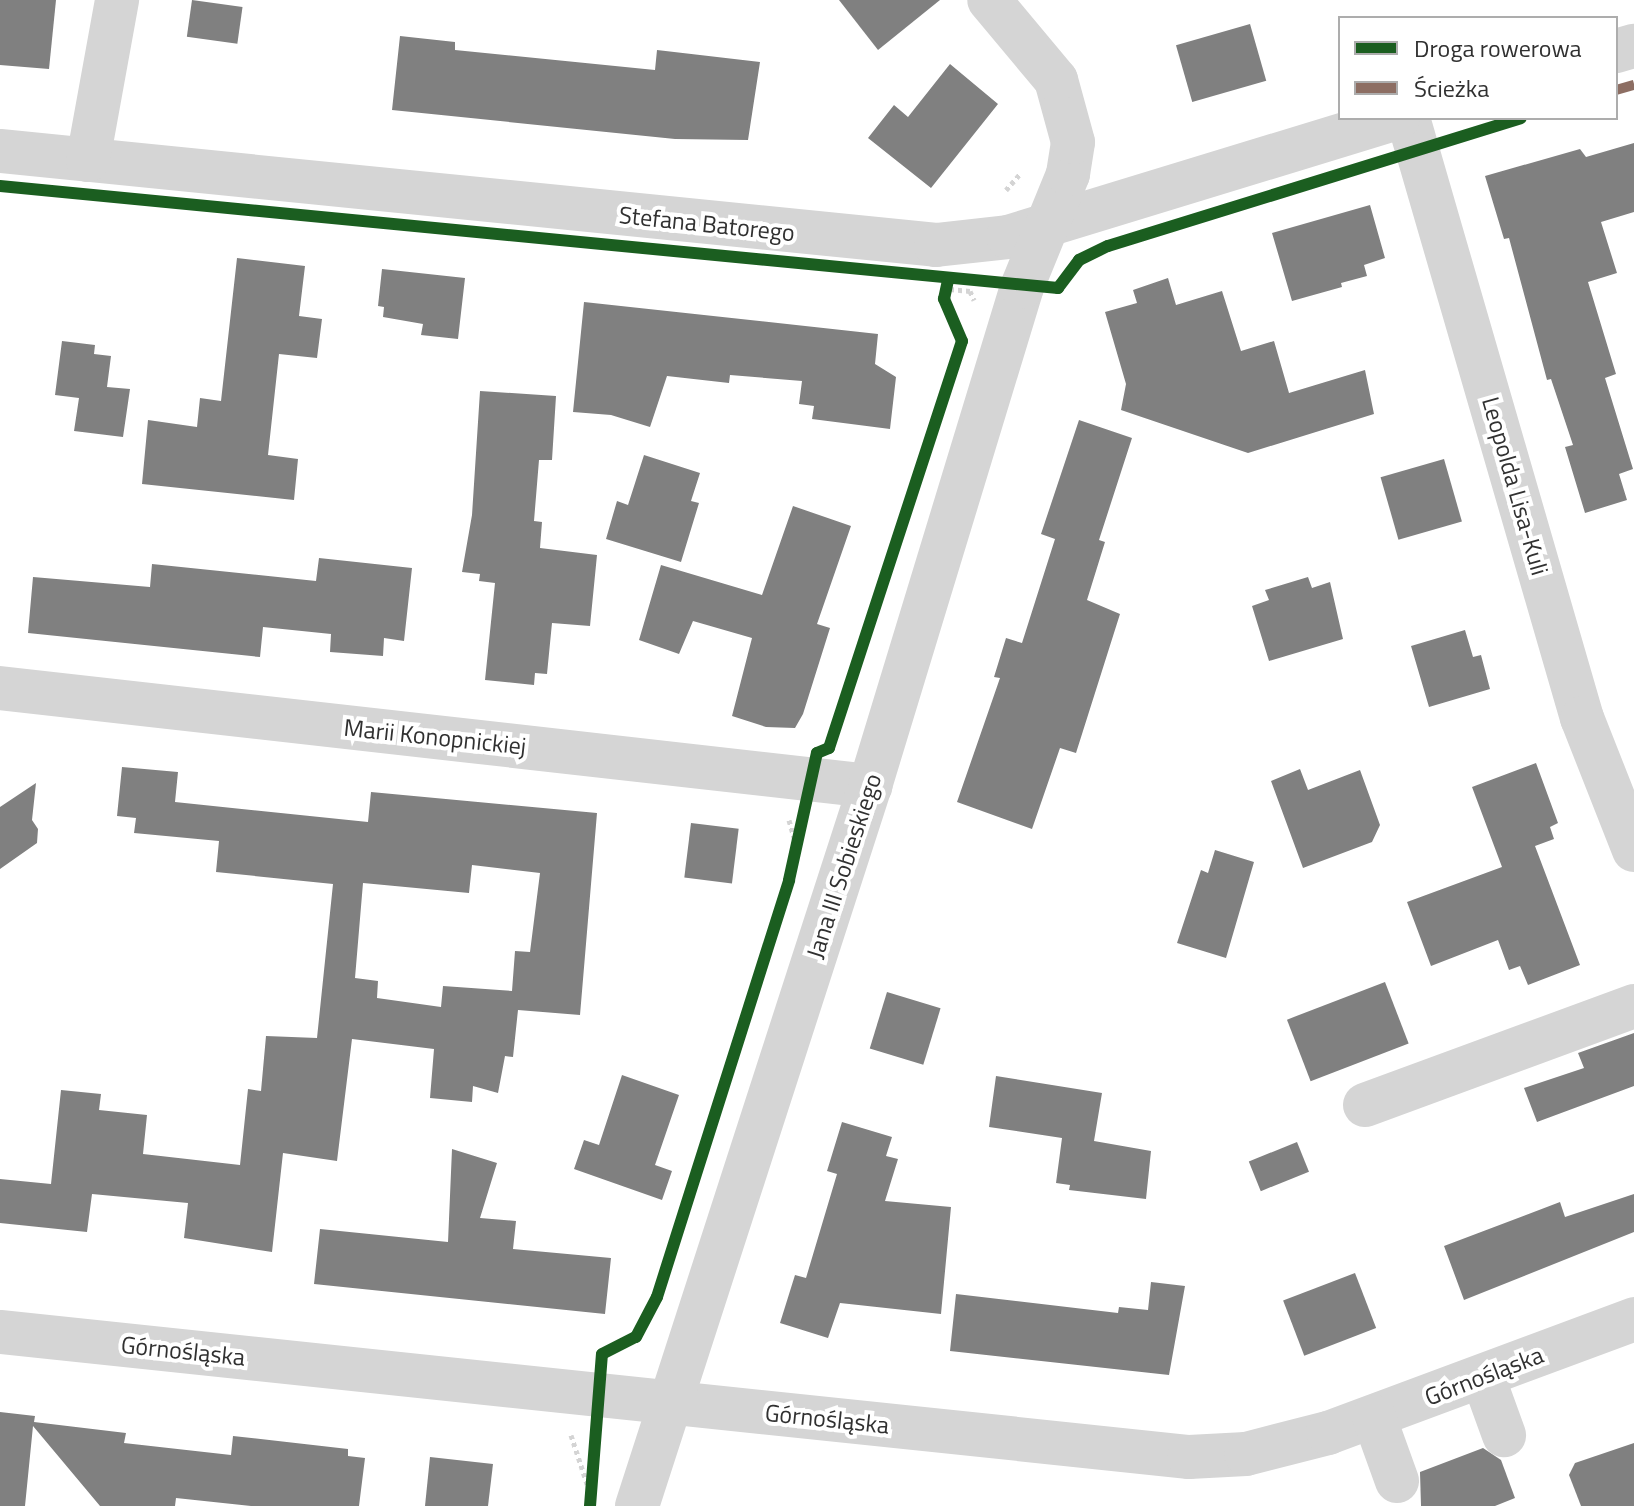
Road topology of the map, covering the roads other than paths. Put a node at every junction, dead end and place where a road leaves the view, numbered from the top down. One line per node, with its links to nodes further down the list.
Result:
1 (117, 0): 6 (street)
2 (989, 0): 7 (street, Jana III Sobieskiego)
3 (1391, 120): 7 (street, Stefana Batorego)
4 (1409, 120): 10 (street, Leopolda Lisa-Kuli)
5 (0, 151): 6 (street, Stefana Batorego)
6 (88, 160): 7 (street, Stefana Batorego)
7 (1048, 225): 9 (street, Jana III Sobieskiego)
8 (0, 688): 9 (street, Marii Konopnickiej)
9 (870, 786): 16 (street, Jana III Sobieskiego)
10 (1634, 850)
11 (1634, 1006): 12 (street)
12 (1365, 1105)
13 (1634, 1319): 15 (street, Górnośląska)
14 (0, 1332): 16 (street, Górnośląska)
15 (1483, 1377): 17 (street, Górnośląska); 18 (street)
16 (674, 1404): 17 (street, Górnośląska); 20 (street, Jana III Sobieskiego)
17 (1374, 1417): 19 (street)
18 (1504, 1435)
19 (1397, 1481)
20 (637, 1506)

